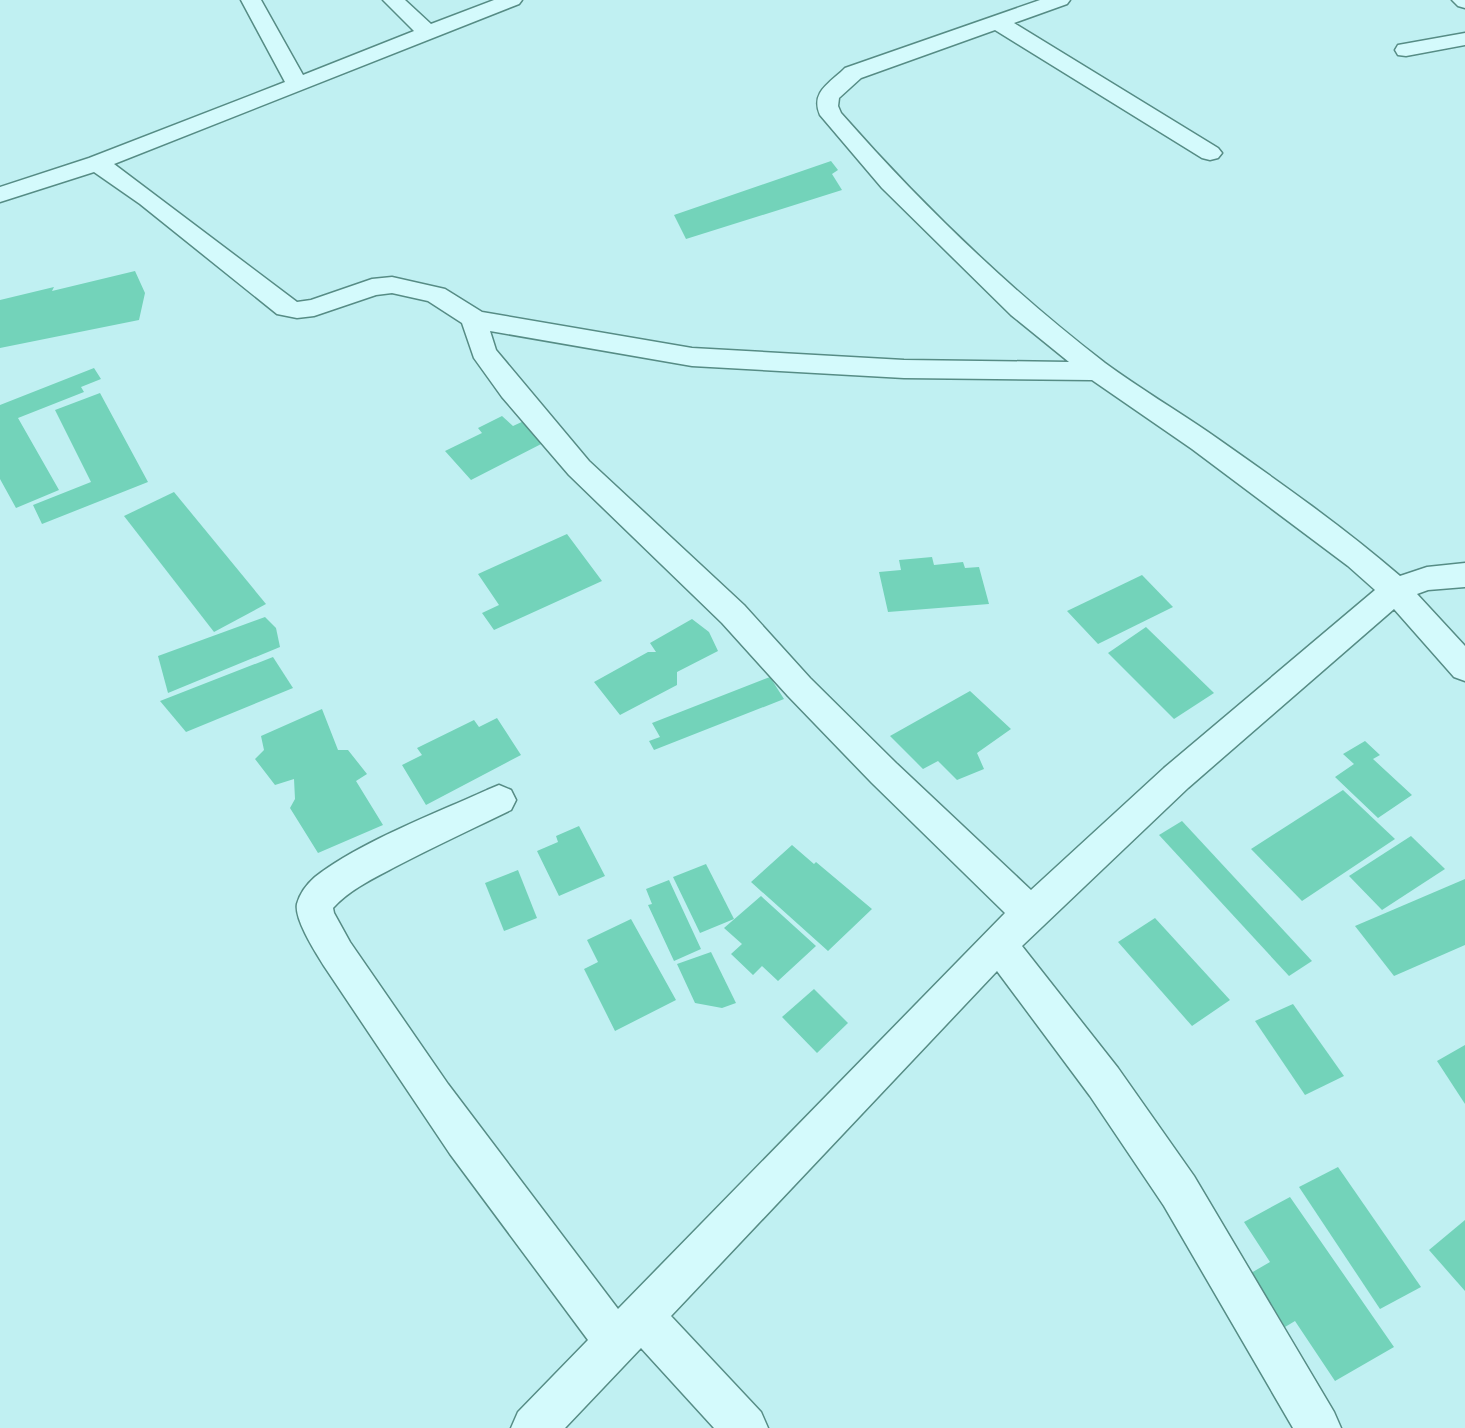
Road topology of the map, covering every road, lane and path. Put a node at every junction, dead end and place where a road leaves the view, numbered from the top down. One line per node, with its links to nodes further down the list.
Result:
1 (251, 0): 9 (street)
2 (393, 0): 6 (street)
3 (512, 0): 6 (street)
4 (1060, 0): 5 (street)
5 (997, 22): 10 (street); 14 (street)
6 (427, 32): 9 (street)
7 (1465, 39): 8 (street)
8 (1407, 50)
9 (297, 84): 11 (street)
10 (1210, 153)
11 (98, 163): 12 (street); 13 (street)
12 (0, 195)
13 (474, 319): 14 (street); 19 (street)
14 (1098, 370): 16 (street)
15 (1465, 575): 16 (street)
16 (1395, 590): 17 (street); 19 (street)
17 (1465, 668)
18 (499, 801): 21 (street)
19 (1031, 914): 20 (street)
20 (998, 944): 21 (street); 24 (street)
21 (630, 1330): 22 (street); 23 (street)
22 (534, 1428)
23 (745, 1428)
24 (1318, 1428)

